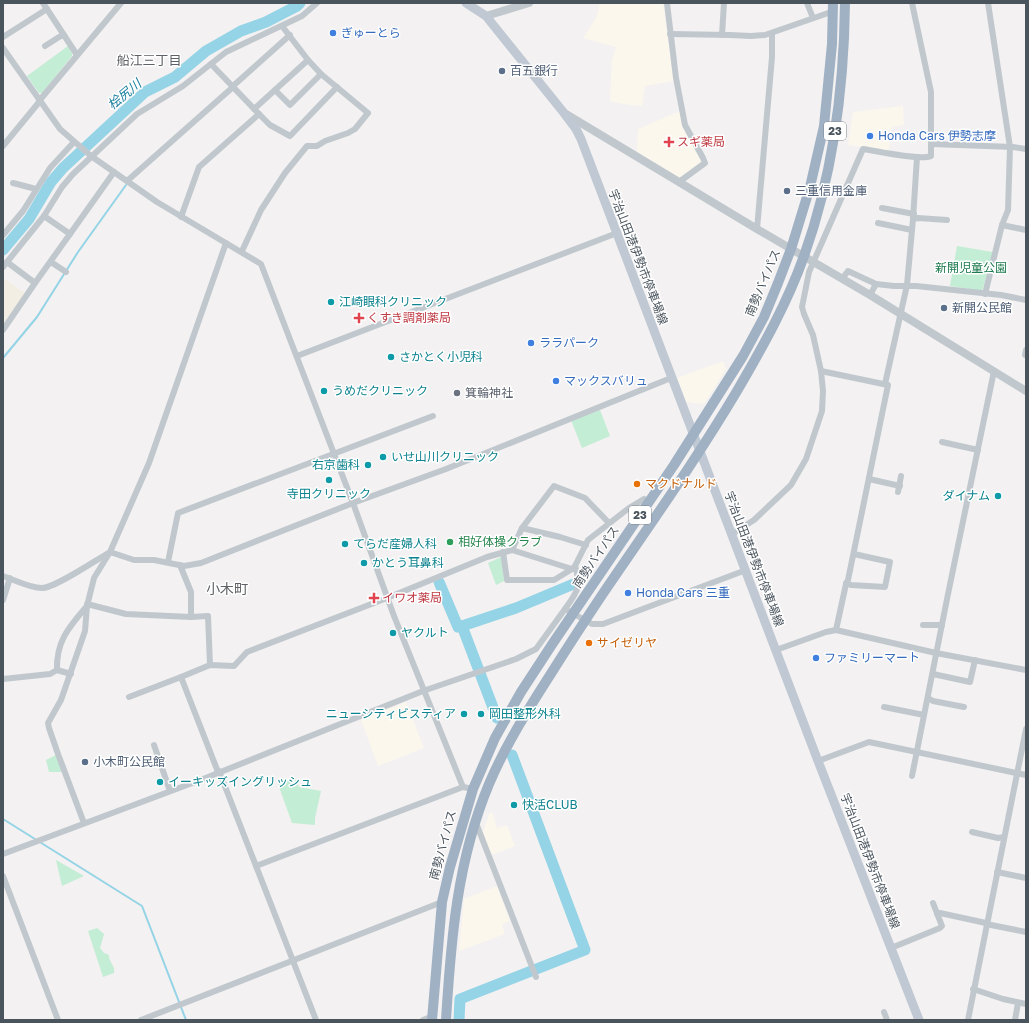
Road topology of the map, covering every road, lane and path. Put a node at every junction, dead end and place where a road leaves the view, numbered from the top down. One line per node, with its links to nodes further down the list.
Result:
1 (121, 3): 24 (street)
2 (317, 3): 15 (street)
3 (466, 3): 13 (main road, 宇治山田港伊勢市停車場線)
4 (529, 3): 13 (street)
5 (667, 3): 16 (street)
6 (724, 3): 20 (street)
7 (807, 3): 14 (street)
8 (845, 3): 62 (highway, 南勢バイパス / 23)
9 (912, 3): 35 (street)
10 (988, 3): 37 (street)
11 (45, 6): 18 (street); 21 (street)
12 (833, 7): 14 (street); 60 (highway, 南勢バイパス / 23)
13 (486, 16): 33 (main road, 宇治山田港伊勢市停車場線)
14 (813, 18): 17 (street)
15 (282, 26): 19 (street); 26 (street)
16 (670, 34): 20 (street); 43 (street)
17 (772, 34): 20 (street); 53 (street)
18 (64, 35): 22 (street); 24 (street)
19 (290, 35): 25 (street); 28 (street)
20 (722, 35)
21 (3, 38)
22 (45, 46)
23 (3, 48): 31 (street)
24 (77, 55): 31 (street)
25 (308, 60): 27 (street); 30 (street)
26 (211, 64): 28 (street); 39 (street)
27 (321, 74): 29 (street); 30 (street)
28 (233, 86): 32 (street); 42 (street)
29 (337, 87): 32 (street); 61 (street)
30 (275, 90): 32 (street)
31 (40, 101): 34 (street); 36 (street)
32 (256, 111): 49 (street)
33 (564, 113): 43 (street); 56 (main road, 宇治山田港伊勢市停車場線)
34 (75, 143): 39 (street); 45 (street)
35 (931, 144): 37 (street); 40 (street)
36 (3, 146)
37 (1010, 147): 38 (street); 52 (street)
38 (1026, 149)
39 (92, 156): 41 (street); 47 (street)
40 (917, 157): 48 (street); 64 (street)
41 (114, 172): 42 (street); 57 (street)
42 (127, 181): 49 (street)
43 (679, 182): 53 (street)
44 (13, 183): 45 (street)
45 (36, 189): 58 (street)
46 (882, 208): 48 (street)
47 (44, 216): 57 (street); 65 (street)
48 (914, 216): 50 (street); 54 (street)
49 (181, 217): 59 (street)
50 (947, 220)
51 (878, 223): 54 (street)
52 (1002, 225): 55 (street); 71 (street)
53 (757, 229): 60 (street)
54 (912, 230): 70 (street)
55 (1026, 230)
56 (617, 233): 78 (street); 81 (main road, 宇治山田港伊勢市停車場線)
57 (70, 234): 63 (street)
58 (3, 235)
59 (226, 243): 61 (street); 101 (street)
60 (791, 249): 62 (street); 85 (highway, 南勢バイパス / 23)
61 (242, 251): 78 (street)
62 (804, 256): 64 (street); 88 (highway, 南勢バイパス / 23)
63 (51, 262): 66 (street); 68 (street)
64 (814, 262): 67 (street); 79 (street)
65 (5, 265): 68 (street)
66 (65, 271)
67 (842, 278): 69 (street); 72 (street)
68 (35, 283): 75 (street)
69 (876, 284): 70 (street); 72 (street)
70 (907, 285): 71 (street); 74 (street)
71 (984, 294): 73 (street)
72 (870, 295): 74 (street)
73 (1026, 300)
74 (900, 314): 80 (street); 82 (street)
75 (3, 330)
76 (1026, 350): 77 (street)
77 (1026, 355)
78 (297, 356): 89 (street)
79 (821, 371): 82 (street); 98 (street)
80 (994, 372): 83 (street); 87 (street)
81 (671, 378): 85 (main road, 宇治山田港伊勢市停車場線); 95 (street)
82 (885, 384): 91 (street)
83 (1026, 391)
84 (433, 416): 89 (street)
85 (693, 435): 88 (main road, 宇治山田港伊勢市停車場線); 114 (highway, 南勢バイパス / 23)
86 (942, 442): 87 (street)
87 (978, 450): 118 (street)
88 (700, 451): 98 (main road, 宇治山田港伊勢市停車場線); 116 (highway, 南勢バイパス / 23)
89 (334, 453): 95 (street); 104 (street)
90 (902, 476): 92 (street)
91 (869, 479): 92 (street); 103 (street)
92 (900, 486): 93 (street)
93 (898, 492)
94 (644, 498): 96 (street)
95 (353, 503): 105 (street); 111 (street)
96 (609, 523): 97 (street); 99 (street)
97 (522, 528): 99 (street); 100 (street)
98 (732, 534): 107 (main road, 宇治山田港伊勢市停車場線)
99 (586, 545): 106 (street)
100 (512, 550): 102 (street); 106 (street)
101 (110, 552): 104 (street); 109 (street); 113 (street)
102 (503, 552): 106 (street); 111 (street)
103 (854, 554): 110 (street); 110 (street)
104 (168, 562): 105 (street)
105 (180, 565): 115 (street)
106 (574, 567): 114 (street)
107 (746, 570): 116 (street); 120 (main road, 宇治山田港伊勢市停車場線)
108 (3, 576): 109 (street)
109 (10, 578): 112 (street)
110 (846, 583): 119 (street)
111 (388, 598): 123 (street); 130 (street)
112 (3, 600)
113 (87, 605): 115 (street); 124 (street); 126 (street)
114 (569, 612): 116 (street); 130 (street); 144 (highway, 南勢バイパス / 23)
115 (191, 617): 123 (street)
116 (585, 621): 147 (highway, 南勢バイパス / 23)
117 (923, 625): 118 (street)
118 (942, 625): 121 (street)
119 (836, 630): 120 (street); 121 (street)
120 (776, 650): 139 (main road, 宇治山田港伊勢市停車場線)
121 (936, 653): 122 (street); 127 (street)
122 (975, 660): 125 (street); 127 (street)
123 (210, 665): 128 (street)
124 (57, 670): 126 (street); 129 (street)
125 (1026, 670)
126 (70, 674): 146 (street)
127 (933, 674): 132 (street)
128 (181, 677): 131 (street); 140 (street)
129 (3, 679)
130 (424, 691): 140 (street); 144 (street)
131 (128, 697)
132 (928, 698): 134 (street); 135 (street)
133 (884, 707): 135 (street)
134 (964, 707)
135 (924, 715): 138 (street)
136 (1026, 729): 141 (street)
137 (154, 745): 145 (street)
138 (918, 752): 139 (street); 141 (street); 143 (street)
139 (818, 761): 160 (main road, 宇治山田港伊勢市停車場線)
140 (219, 772): 145 (street); 151 (street)
141 (1017, 773): 142 (street); 149 (street)
142 (1026, 775)
143 (912, 776)
144 (468, 788): 151 (street); 155 (highway, 南勢バイパス / 23)
145 (170, 791): 146 (street)
146 (84, 823): 150 (street)
147 (476, 823): 162 (street); 171 (highway, 南勢バイパス / 23)
148 (972, 832): 149 (street)
149 (1004, 836): 152 (street)
150 (3, 854)
151 (256, 866): 161 (street)
152 (997, 872): 154 (street); 158 (street)
153 (3, 876): 168 (street)
154 (1026, 878)
155 (442, 902): 161 (street); 167 (highway, 南勢バイパス / 23)
156 (932, 903): 157 (street)
157 (937, 914): 158 (street); 160 (street)
158 (986, 923): 159 (street); 163 (street)
159 (1026, 932)
160 (891, 948): 173 (main road, 宇治山田港伊勢市停車場線)
161 (292, 960): 169 (street); 170 (street)
162 (536, 977)
163 (973, 989): 164 (street); 174 (street)
164 (1018, 1003): 165 (street); 175 (street)
165 (1026, 1004)
166 (884, 1012): 172 (street)
167 (429, 1019)
168 (58, 1020)
169 (141, 1020)
170 (316, 1020)
171 (446, 1020)
172 (887, 1020)
173 (919, 1020)
174 (968, 1020)
175 (1015, 1020)

